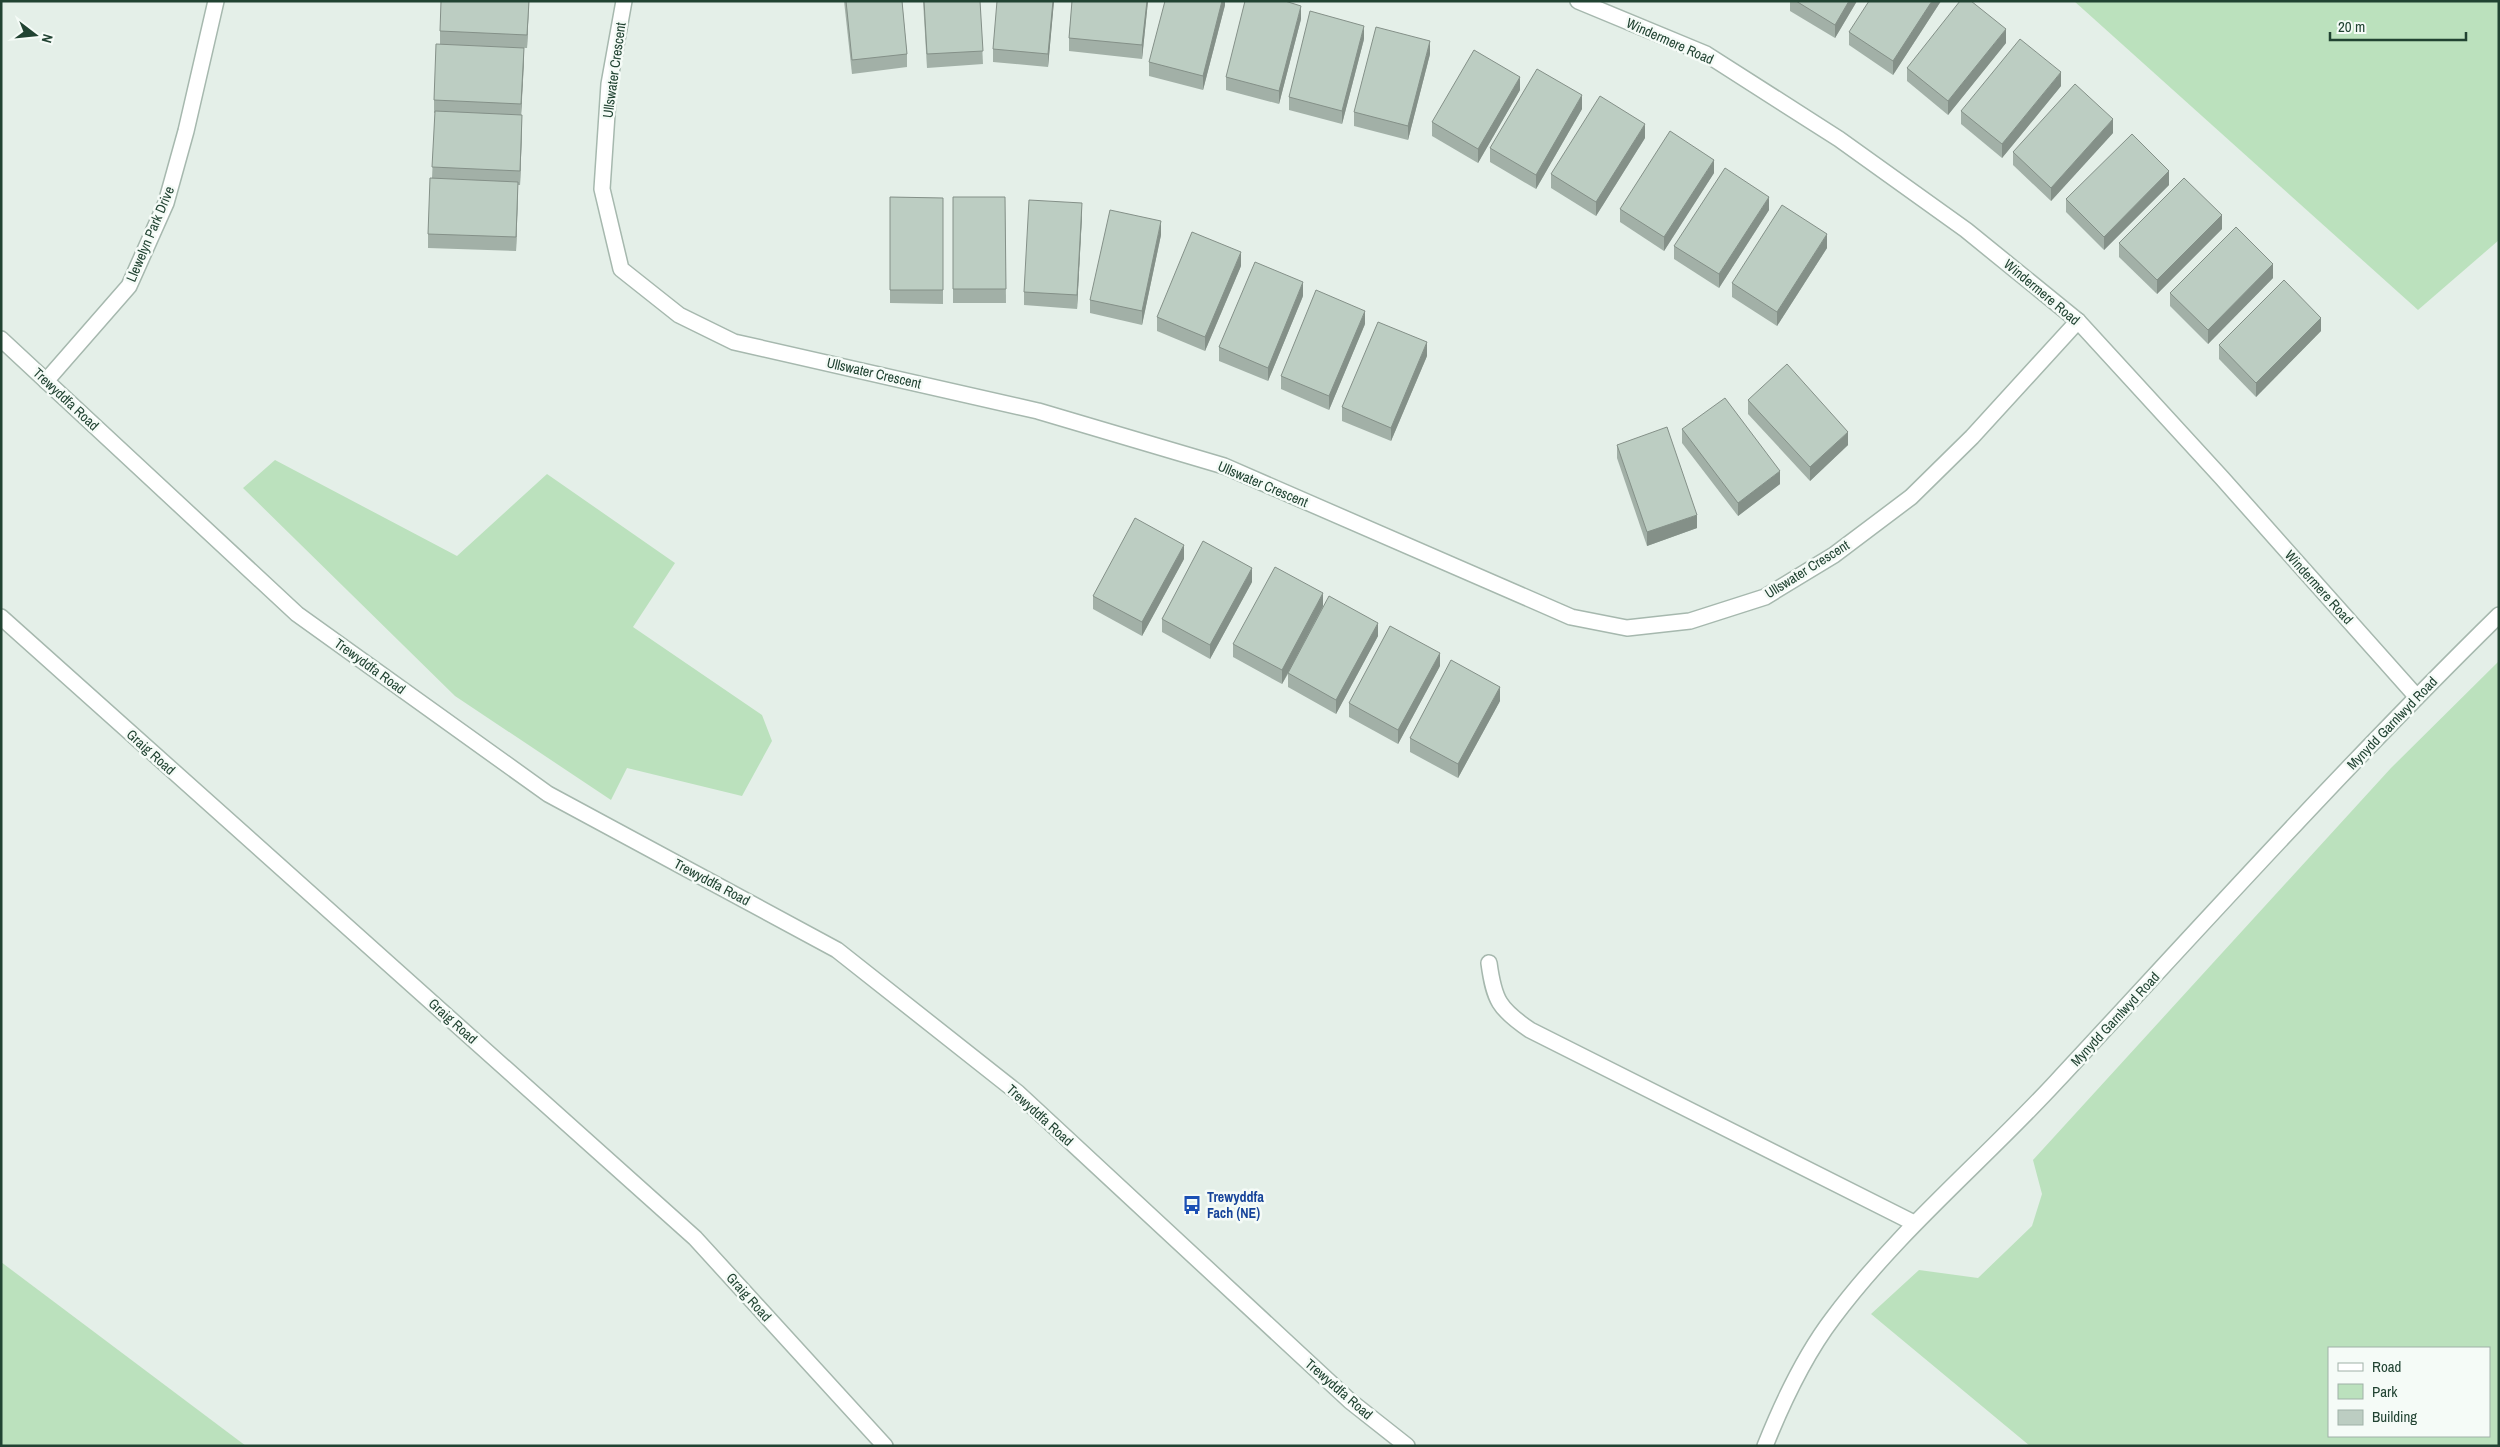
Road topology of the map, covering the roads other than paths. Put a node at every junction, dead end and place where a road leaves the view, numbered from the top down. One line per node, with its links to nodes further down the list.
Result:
1 (216, 1): 6 (street, Llewelyn Park Drive)
2 (624, 1): 4 (street, Ullswater Crescent)
3 (1578, 1): 4 (street, Windermere Road)
4 (2078, 321): 9 (street, Windermere Road)
5 (1, 338): 6 (street, Trewyddfa Road)
6 (46, 381): 13 (street, Trewyddfa Road)
7 (2499, 615): 9 (street, Mynydd Garnlwyd Road)
8 (1, 617): 12 (street, Graig Road)
9 (2416, 696): 11 (street, Mynydd Garnlwyd Road)
10 (1489, 963): 11 (street)
11 (1914, 1223): 14 (street, Mynydd Garnlwyd Road)
12 (885, 1446)
13 (1407, 1446)
14 (1765, 1446)

